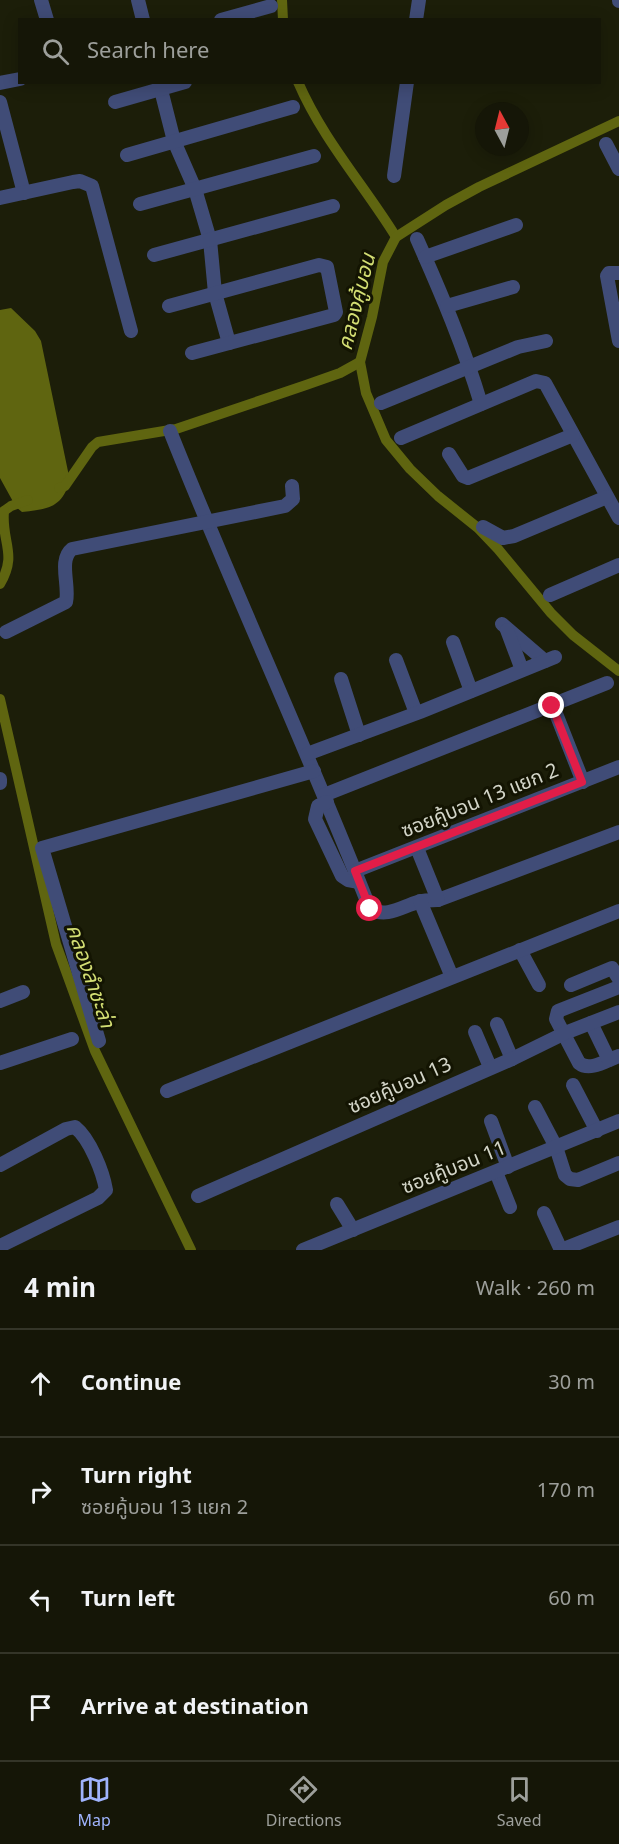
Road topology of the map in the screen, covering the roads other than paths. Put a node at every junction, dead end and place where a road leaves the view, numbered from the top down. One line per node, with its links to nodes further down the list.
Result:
1 (41, 0): 5 (street)
2 (138, 0): 6 (street)
3 (419, 0): 8 (street)
4 (270, 6): 7 (street)
5 (46, 18)
6 (142, 18)
7 (227, 18)
8 (416, 18)
9 (18, 79): 10 (street)
10 (0, 83)
11 (407, 84): 21 (street)
12 (160, 86): 14 (street); 16 (street)
13 (0, 102): 23 (street)
14 (115, 102)
15 (293, 107): 16 (street)
16 (174, 141): 18 (street); 22 (street)
17 (606, 144): 20 (street)
18 (127, 155)
19 (314, 156): 22 (street)
20 (619, 169)
21 (393, 176)
22 (195, 189): 25 (street); 29 (street)
23 (24, 193): 24 (street); 37 (street)
24 (0, 198)
25 (140, 204)
26 (333, 206): 29 (street)
27 (516, 225): 31 (street)
28 (417, 239): 31 (street)
29 (210, 240): 30 (street); 34 (street)
30 (154, 255)
31 (425, 257): 36 (street)
32 (619, 273): 39 (street)
33 (513, 287): 36 (street)
34 (215, 293): 35 (street); 40 (street); 40 (street)
35 (169, 306)
36 (447, 306): 42 (street)
37 (131, 331)
38 (546, 341): 42 (street)
39 (619, 341)
40 (229, 343): 41 (street)
41 (192, 353)
42 (470, 367): 43 (street); 44 (street)
43 (381, 403)
44 (481, 404): 46 (street); 47 (street)
45 (170, 431): 52 (street)
46 (573, 435): 48 (street); 50 (street)
47 (401, 438)
48 (449, 454)
49 (292, 486): 52 (street)
50 (607, 497): 51 (street); 53 (street)
51 (619, 518)
52 (207, 523): 56 (street); 66 (street)
53 (483, 527)
54 (619, 565): 55 (street)
55 (550, 595)
56 (6, 633)
57 (453, 642): 62 (street)
58 (396, 660): 64 (street)
59 (522, 670): 59 (street); 62 (street)
60 (340, 679): 65 (street)
61 (607, 683): 63 (street)
62 (471, 691): 64 (street)
63 (552, 706): 69 (street); 70 (street)
64 (416, 713): 65 (street)
65 (359, 735): 66 (street)
66 (307, 754): 68 (street)
67 (619, 767): 69 (street, ซอยคู้บอน 13 แยก 2)
68 (314, 771): 70 (street); 91 (street)
69 (582, 782): 72 (street, ซอยคู้บอน 13 แยก 2)
70 (325, 798): 73 (street)
71 (619, 832): 74 (street)
72 (417, 848): 73 (street, ซอยคู้บอน 13 แยก 2); 74 (street)
73 (357, 876): 75 (street)
74 (438, 900): 75 (street)
75 (420, 901): 78 (street)
76 (619, 911): 77 (street)
77 (520, 950): 78 (street); 80 (street)
78 (452, 976): 97 (street)
79 (619, 979): 81 (street)
80 (539, 985)
81 (571, 985)
82 (619, 987): 89 (street)
83 (23, 992): 84 (street)
84 (0, 1001)
85 (619, 1012): 86 (street, ซอยคู้บอน 13)
86 (591, 1023): 89 (street, ซอยคู้บอน 13); 92 (street)
87 (497, 1024): 93 (street)
88 (475, 1032): 95 (street)
89 (565, 1033): 92 (street); 93 (street, ซอยคู้บอน 13)
90 (72, 1039): 94 (street)
91 (99, 1041)
92 (614, 1058)
93 (512, 1059): 95 (street, ซอยคู้บอน 13)
94 (0, 1063)
95 (490, 1068): 106 (street, ซอยคู้บอน 13)
96 (573, 1085): 101 (street)
97 (167, 1091)
98 (535, 1107): 102 (street)
99 (490, 1121): 105 (street)
100 (619, 1121): 101 (street, ซอยคู้บอน 11)
101 (597, 1131): 102 (street, ซอยคู้บอน 11)
102 (556, 1147): 103 (street); 105 (street, ซอยคู้บอน 11)
103 (619, 1163)
104 (0, 1165): 112 (street)
105 (502, 1169): 108 (street); 111 (street, ซอยคู้บอน 11)
106 (198, 1196)
107 (338, 1204): 111 (street)
108 (510, 1207)
109 (544, 1213): 114 (street)
110 (619, 1227): 114 (street)
111 (353, 1230): 113 (street, ซอยคู้บอน 11)
112 (0, 1246)
113 (303, 1250)
114 (561, 1250)

